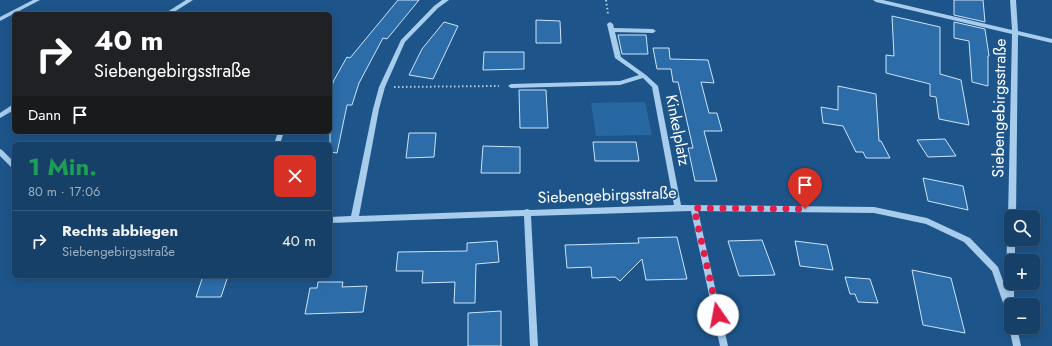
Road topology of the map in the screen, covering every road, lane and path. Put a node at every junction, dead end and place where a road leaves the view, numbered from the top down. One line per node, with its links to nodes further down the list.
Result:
1 (37, 0): 7 (street)
2 (189, 0): 8 (street)
3 (446, 0): 17 (street)
4 (606, 0): 11 (path)
5 (876, 0): 13 (street)
6 (1013, 0): 13 (street, Siebengebirgsstraße)
7 (14, 12)
8 (170, 12)
9 (12, 13): 10 (street)
10 (0, 19)
11 (610, 27): 12 (street); 15 (street, Kinkelplatz)
12 (653, 31)
13 (1015, 31): 14 (street); 24 (street, Siebengebirgsstraße)
14 (1052, 41)
15 (644, 76): 16 (street); 22 (street, Kinkelplatz)
16 (511, 86): 17 (path)
17 (382, 87): 27 (street)
18 (12, 108): 19 (street)
19 (0, 116)
20 (0, 152): 21 (street)
21 (12, 164)
22 (678, 208): 23 (street, Siebengebirgsstraße); 25 (street, Siebengebirgsstraße)
23 (694, 208): 29 (street, Siebengebirgsstraße); 33 (street)
24 (1012, 210)
25 (527, 212): 27 (street, Siebengebirgsstraße); 32 (street)
26 (332, 220): 27 (street, Siebengebirgsstraße)
27 (354, 220)
28 (1011, 246): 30 (street, Siebengebirgsstraße)
29 (1005, 298)
30 (1010, 298)
31 (1014, 334): 34 (street)
32 (534, 346)
33 (724, 346)
34 (1017, 346)

